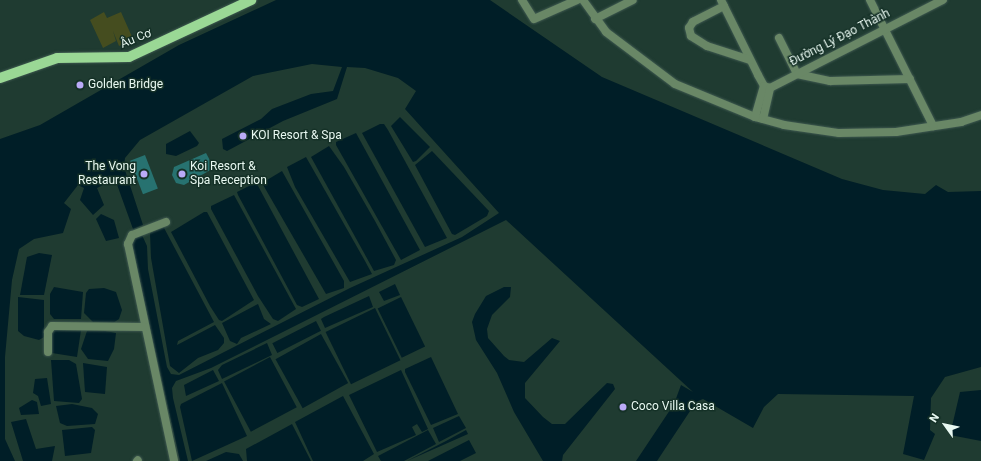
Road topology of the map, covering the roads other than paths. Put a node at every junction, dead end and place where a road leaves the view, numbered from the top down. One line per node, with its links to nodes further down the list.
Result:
1 (251, 0): 14 (main road, Âu Cơ)
2 (522, 0): 3 (street)
3 (577, 0)
4 (583, 0): 9 (street)
5 (633, 0): 9 (street)
6 (870, 0): 10 (street)
7 (943, 0): 10 (street, Đường Lý Đạo Thành)
8 (722, 3): 12 (street); 12 (street)
9 (595, 18): 18 (street)
10 (884, 29): 13 (street, Đường Lý Đạo Thành); 15 (street)
11 (779, 38): 13 (street)
12 (750, 60): 16 (street)
13 (797, 74): 15 (street); 16 (street, Đường Lý Đạo Thành)
14 (0, 78)
15 (910, 79): 19 (street)
16 (767, 87): 18 (street)
17 (981, 115): 19 (street)
18 (759, 118): 19 (street)
19 (934, 126)
20 (166, 222): 21 (street)
21 (145, 327): 22 (street); 23 (street)
22 (48, 352)
23 (174, 461)

